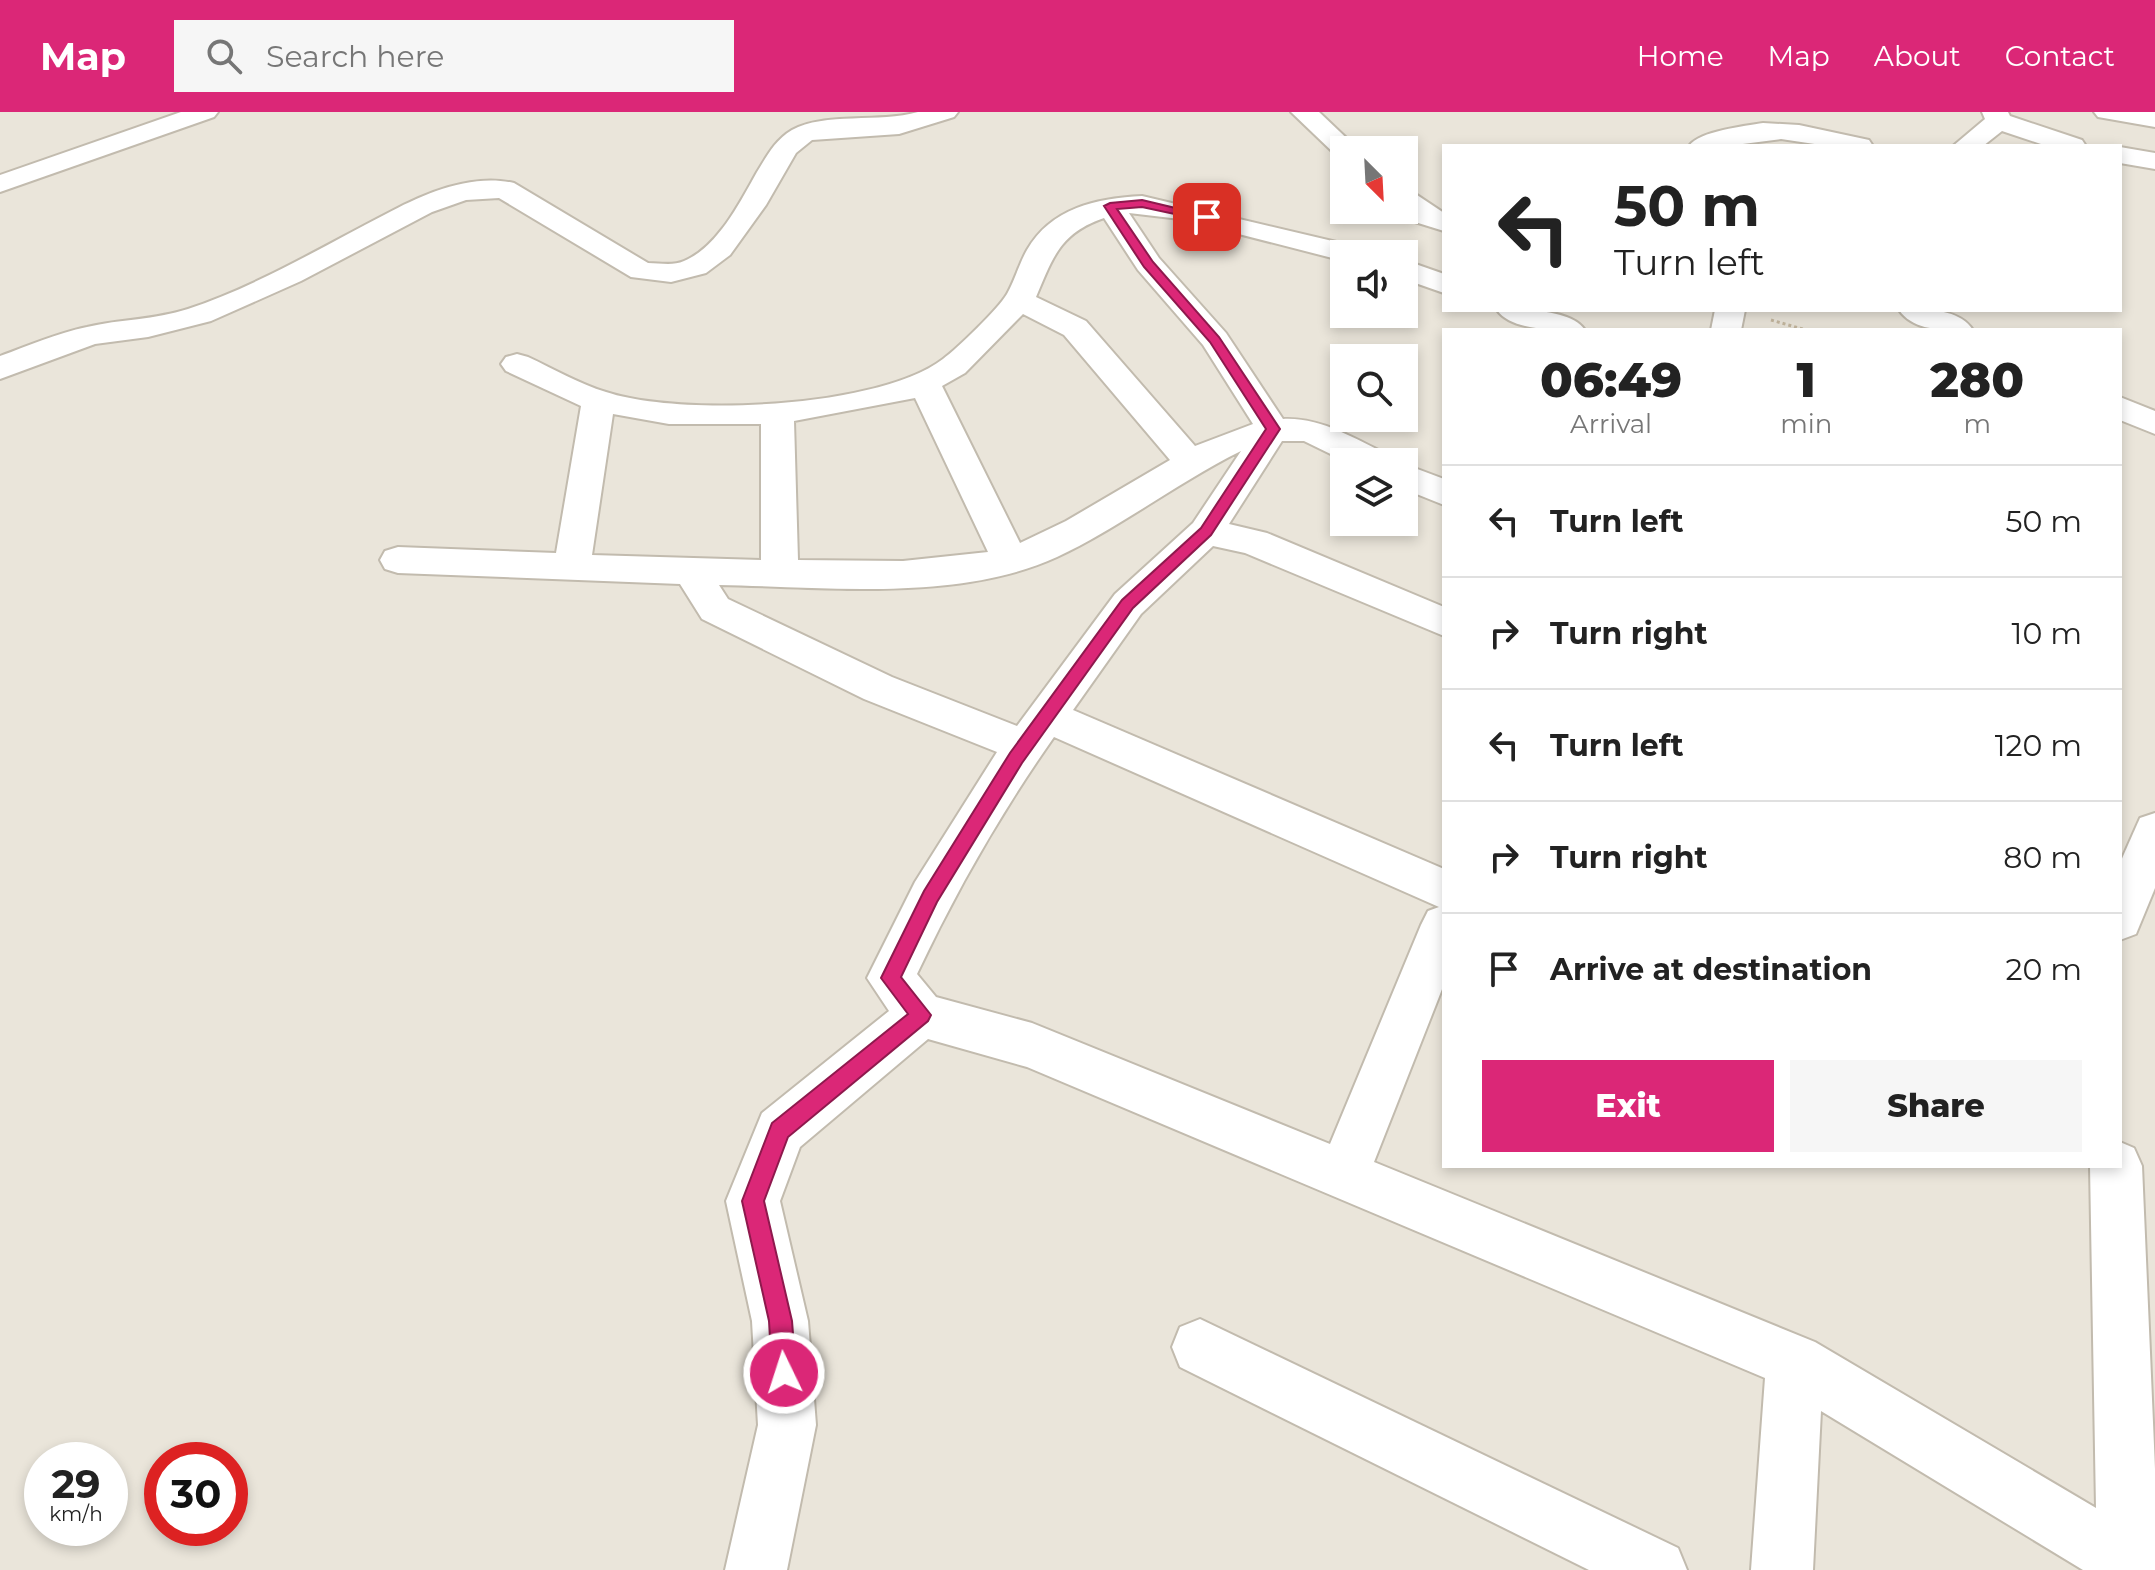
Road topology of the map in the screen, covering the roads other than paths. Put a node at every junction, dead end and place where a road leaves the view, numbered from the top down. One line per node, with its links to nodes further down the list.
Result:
1 (205, 112): 14 (street)
2 (945, 112): 27 (street)
3 (1304, 112): 7 (street)
4 (2107, 112): 6 (street)
5 (1997, 116): 10 (street); 11 (street)
6 (2155, 119)
7 (1331, 136)
8 (1709, 144): 9 (street)
9 (1852, 144)
10 (1968, 144)
11 (2068, 144)
12 (2122, 155): 13 (street)
13 (2155, 161)
14 (0, 184)
15 (1110, 206): 18 (street); 21 (street); 33 (street)
16 (1418, 210): 17 (street)
17 (1442, 222)
18 (1330, 248)
19 (1418, 274): 20 (street)
20 (1442, 283)
21 (1019, 300): 28 (street); 36 (street)
22 (1518, 312): 24 (street)
23 (1918, 312): 25 (street)
24 (1564, 328)
25 (1954, 328)
26 (517, 364): 29 (street)
27 (0, 369)
28 (924, 383): 31 (street); 41 (street)
29 (598, 401): 31 (street); 42 (street)
30 (2122, 408): 32 (street)
31 (777, 414): 44 (street)
32 (2155, 426): 34 (street)
33 (1273, 429): 35 (street); 36 (street); 39 (street)
34 (2122, 434)
35 (1344, 448)
36 (1192, 464): 41 (street)
37 (1418, 481): 38 (street)
38 (1442, 492)
39 (1206, 532): 45 (street); 46 (street)
40 (398, 560): 42 (street)
41 (1011, 561): 44 (street)
42 (572, 566): 43 (street)
43 (692, 572): 44 (street); 46 (street)
44 (780, 573)
45 (1442, 621)
46 (1036, 731): 48 (street); 51 (street)
47 (2155, 831): 49 (street)
48 (1442, 888)
49 (2122, 915)
50 (1442, 930): 53 (street)
51 (921, 1015): 53 (street); 57 (street)
52 (2116, 1168): 56 (street)
53 (1343, 1175): 55 (street)
54 (1200, 1347): 58 (street)
55 (1795, 1362): 56 (street); 59 (street)
56 (2132, 1568)
57 (756, 1570)
58 (1656, 1570)
59 (1782, 1570)

